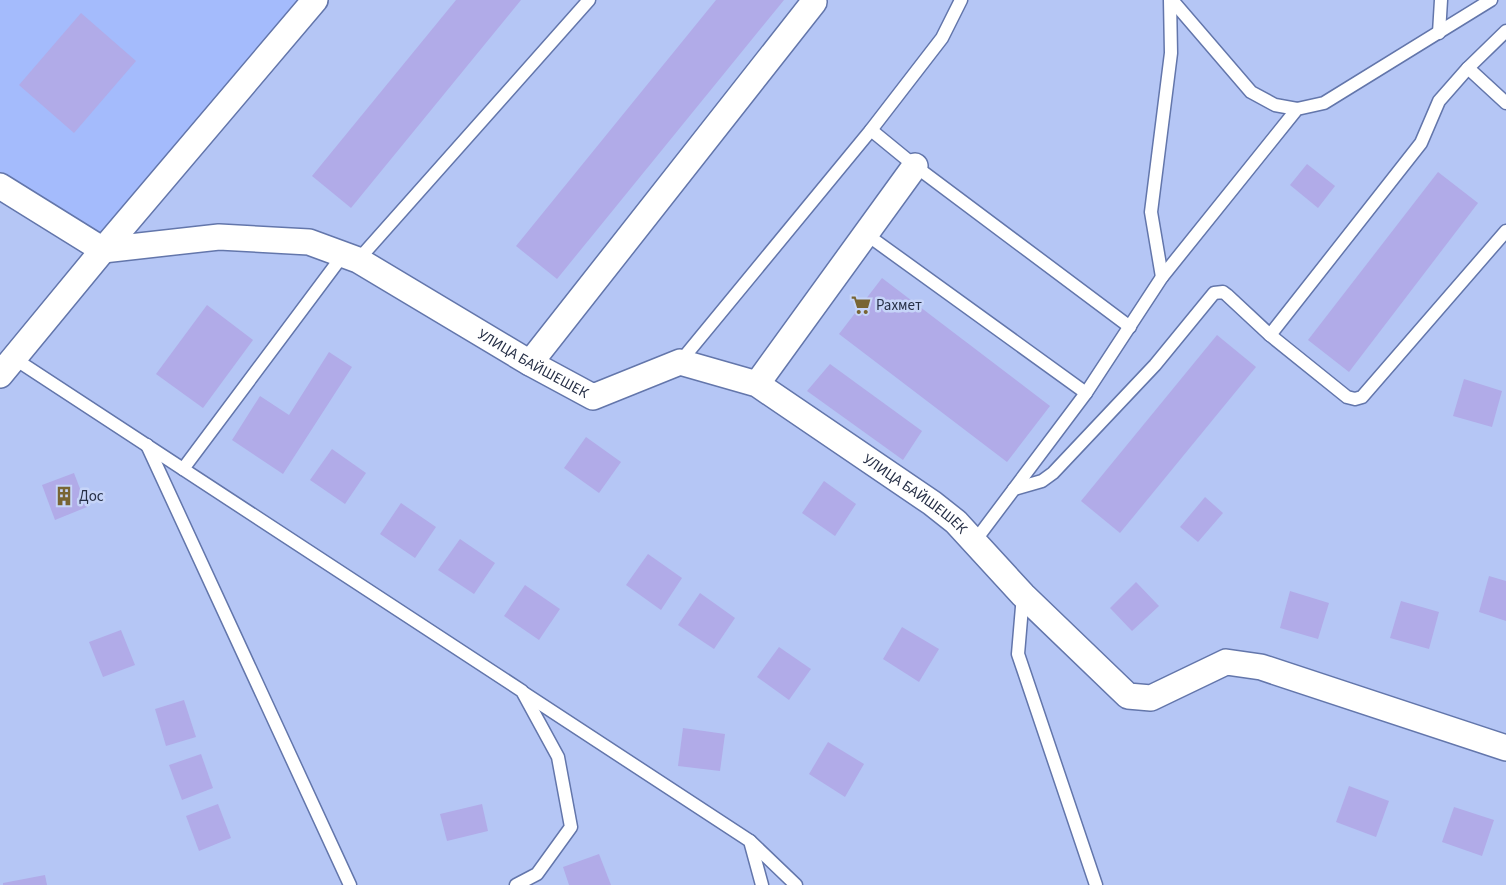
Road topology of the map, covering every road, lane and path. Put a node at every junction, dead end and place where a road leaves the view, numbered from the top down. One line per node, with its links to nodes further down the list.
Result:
1 (315, 0): 18 (street)
2 (589, 0): 19 (lane)
3 (960, 0): 13 (lane)
4 (1171, 0): 12 (lane); 20 (lane)
5 (1441, 0): 9 (lane)
6 (1491, 0): 9 (lane)
7 (814, 2): 24 (street)
8 (1506, 31): 10 (lane)
9 (1439, 33): 12 (lane)
10 (1468, 68): 11 (lane); 22 (lane)
11 (1506, 103)
12 (1298, 109): 20 (lane)
13 (871, 130): 14 (lane); 23 (lane)
14 (915, 166): 17 (street); 21 (lane)
15 (0, 186): 18 (street)
16 (1506, 231): 22 (lane)
17 (866, 234): 26 (street); 27 (lane)
18 (103, 250): 19 (street, УЛИЦА БАЙШЕШЕК); 25 (street)
19 (350, 257): 24 (street, УЛИЦА БАЙШЕШЕК); 29 (lane)
20 (1162, 277): 21 (lane)
21 (1130, 327): 27 (lane)
22 (1270, 335): 30 (lane)
23 (680, 362): 24 (street, УЛИЦА БАЙШЕШЕК); 26 (street, УЛИЦА БАЙШЕШЕК)
24 (530, 363)
25 (8, 367): 28 (lane)
26 (757, 384): 31 (street, УЛИЦА БАЙШЕШЕК)
27 (1086, 393): 30 (lane)
28 (147, 445): 29 (lane); 36 (lane)
29 (183, 469): 33 (lane)
30 (1014, 489): 31 (lane)
31 (975, 541): 32 (street, УЛИЦА БАЙШЕШЕК)
32 (1023, 596): 34 (street, УЛИЦА БАЙШЕШЕК); 40 (lane)
33 (522, 691): 35 (lane); 37 (lane)
34 (1506, 748)
35 (750, 841): 38 (lane); 39 (lane)
36 (350, 885)
37 (516, 885)
38 (762, 885)
39 (796, 885)
40 (1096, 885)

